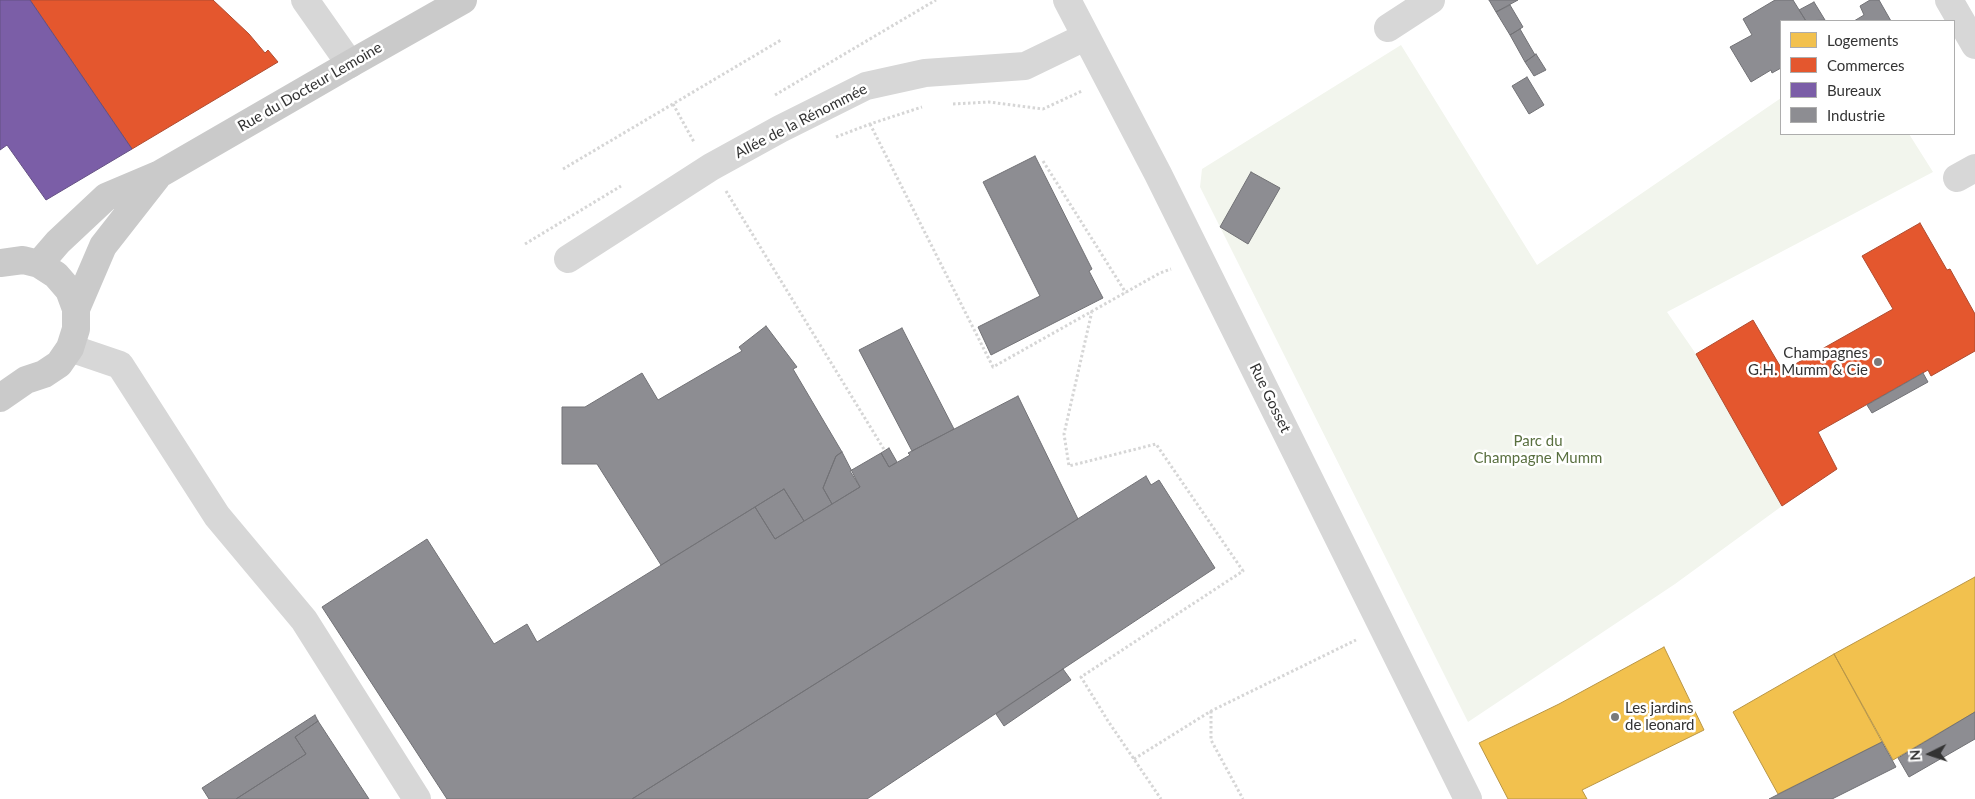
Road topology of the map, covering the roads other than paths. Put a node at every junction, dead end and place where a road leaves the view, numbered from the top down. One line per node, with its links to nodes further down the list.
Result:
1 (304, 0): 9 (street)
2 (1067, 0): 7 (street, Rue Gosset)
3 (1431, 0): 6 (street)
4 (1949, 0): 8 (street)
5 (460, 1): 9 (main road, Rue du Docteur Lemoine)
6 (1388, 28)
7 (1086, 37): 11 (street, Allée de la Rénommée); 19 (street, Rue Gosset)
8 (1975, 45)
9 (350, 64): 10 (main road, Rue du Docteur Lemoine)
10 (158, 175): 13 (main road, Rue du Docteur Lemoine); 14 (main road)
11 (568, 258)
12 (0, 263): 13 (main road)
13 (39, 264): 14 (main road)
14 (76, 308): 15 (main road)
15 (70, 348): 16 (main road); 18 (street)
16 (13, 379): 17 (main road)
17 (0, 398)
18 (417, 799)
19 (1468, 799)

